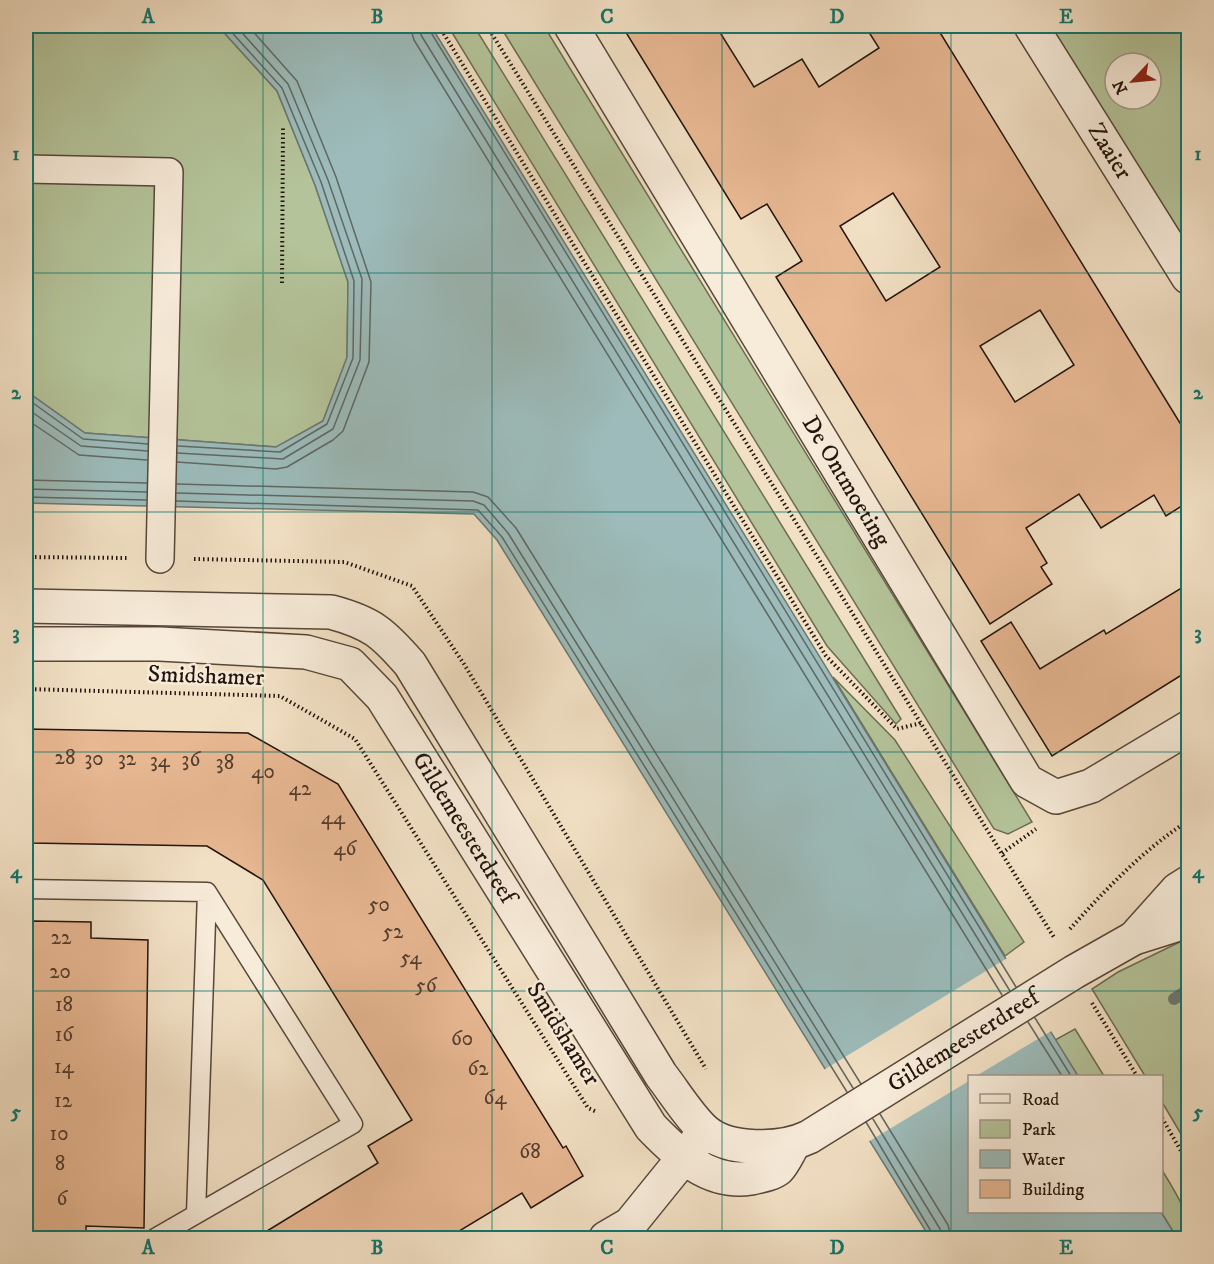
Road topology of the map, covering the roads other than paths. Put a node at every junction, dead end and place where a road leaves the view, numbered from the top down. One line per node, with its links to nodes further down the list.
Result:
1 (571, 26): 8 (street, De Ontmoeting)
2 (1031, 26): 4 (street, Zaaier)
3 (26, 169): 5 (street)
4 (1188, 274)
5 (160, 559)
6 (26, 606): 14 (street, Gildemeesterdreef)
7 (26, 644): 16 (street, Gildemeesterdreef)
8 (1188, 728)
9 (1188, 883): 13 (street, Gildemeesterdreef)
10 (26, 889): 11 (lane)
11 (207, 892): 17 (lane); 17 (lane)
12 (1188, 921): 13 (street, Gildemeesterdreef)
13 (1134, 938): 15 (street, Gildemeesterdreef)
14 (705, 1131): 15 (street, Gildemeesterdreef); 16 (street)
15 (801, 1141): 16 (street, Gildemeesterdreef)
16 (683, 1158): 18 (street)
17 (196, 1214): 19 (lane)
18 (625, 1234)
19 (155, 1239)

